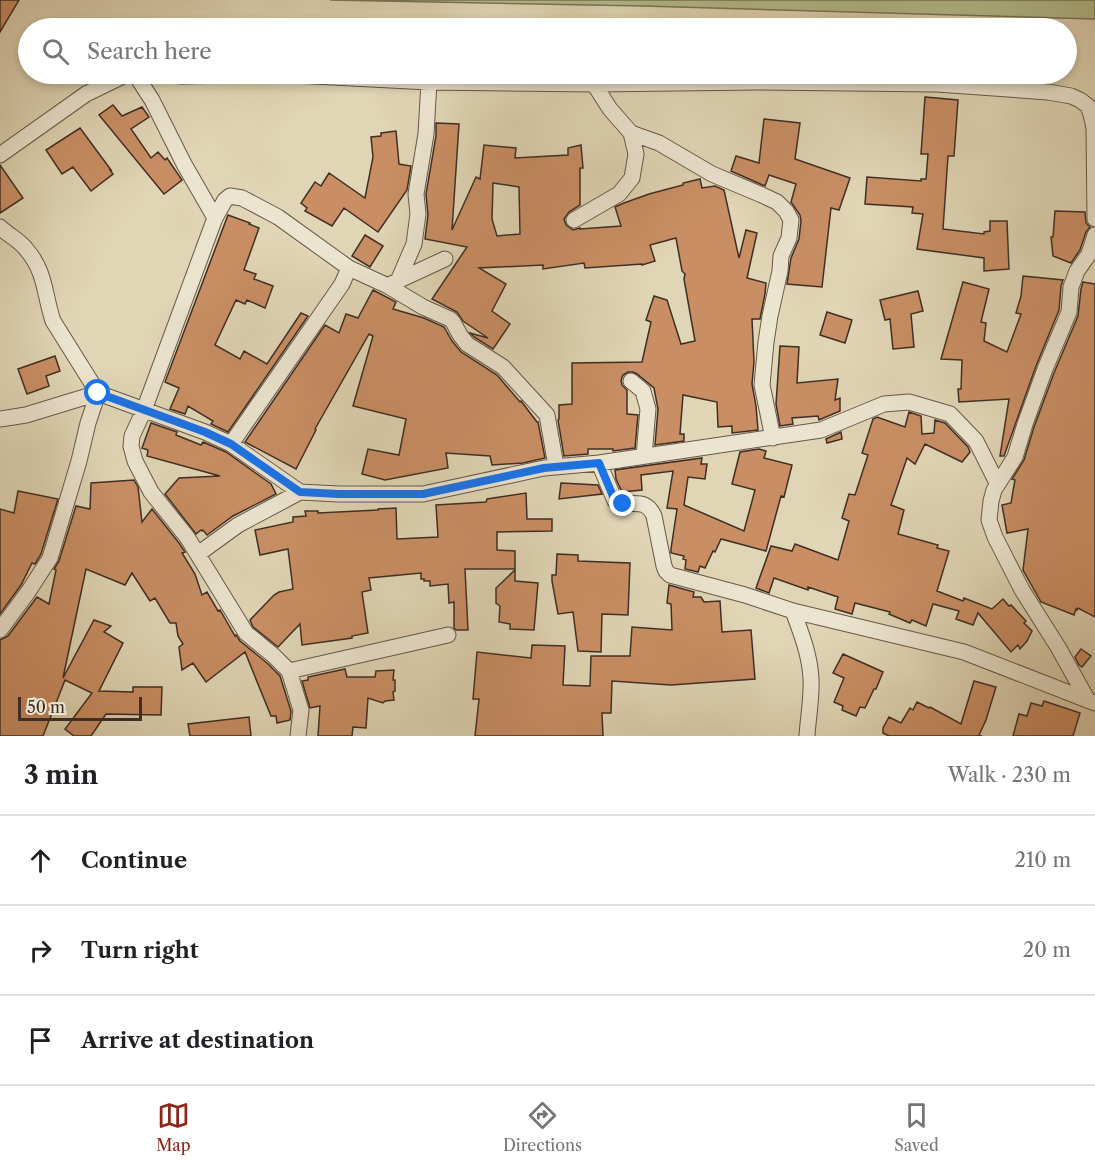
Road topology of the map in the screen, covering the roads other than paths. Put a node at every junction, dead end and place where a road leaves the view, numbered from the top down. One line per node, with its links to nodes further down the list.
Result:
1 (106, 84): 7 (street)
2 (142, 84): 8 (street)
3 (429, 84): 15 (street)
4 (594, 84): 6 (street)
5 (937, 84): 9 (street)
6 (631, 133): 10 (street); 20 (street)
7 (0, 155)
8 (215, 218): 14 (street); 18 (street)
9 (1095, 219)
10 (574, 220)
11 (0, 227): 17 (street)
12 (1095, 235): 25 (street)
13 (445, 259): 15 (street)
14 (349, 268): 15 (street); 21 (street)
15 (393, 283): 24 (street)
16 (631, 381): 22 (street)
17 (98, 393): 18 (street); 19 (street); 29 (street)
18 (144, 410): 21 (street); 27 (street)
19 (0, 419)
20 (773, 438): 22 (street); 25 (street)
21 (231, 444): 26 (street)
22 (644, 456): 23 (street)
23 (599, 463): 24 (street); 28 (street)
24 (556, 466): 26 (street)
25 (997, 483): 32 (street)
26 (300, 492): 27 (street)
27 (198, 554): 31 (street)
28 (793, 611): 32 (street); 34 (street)
29 (0, 630)
30 (448, 635): 31 (street)
31 (289, 671): 33 (street)
32 (1091, 701)
33 (298, 736)
34 (807, 736)

